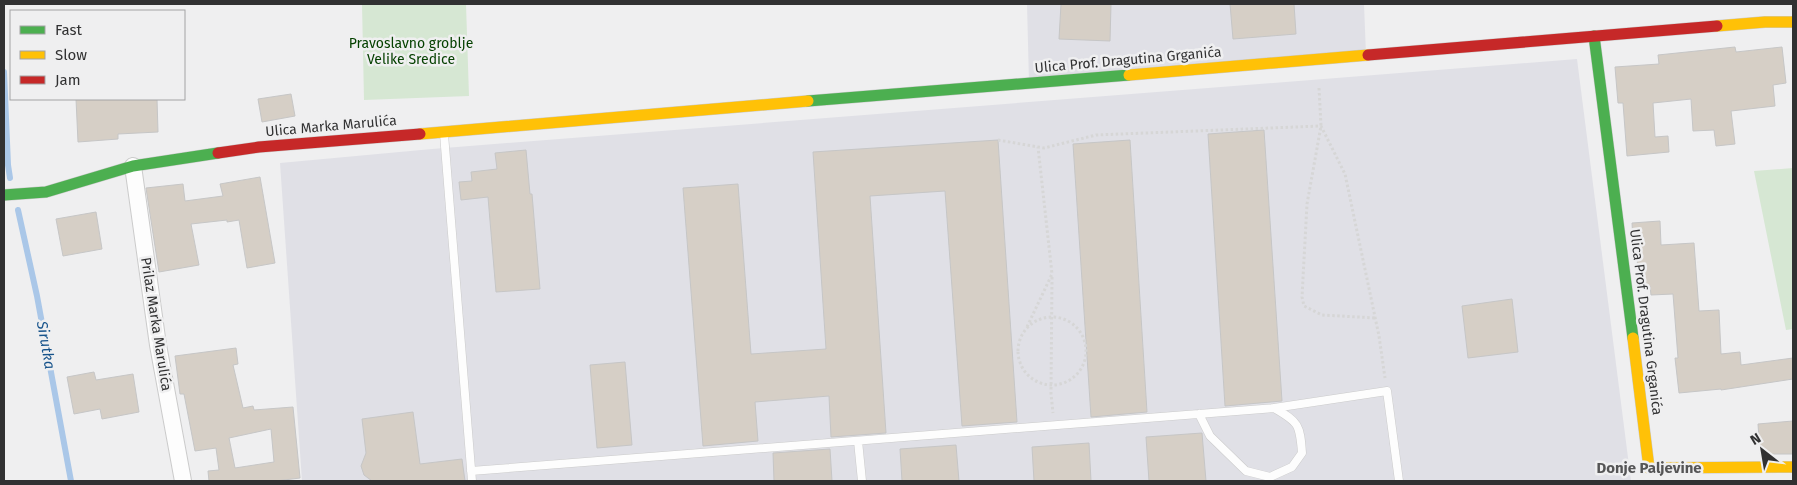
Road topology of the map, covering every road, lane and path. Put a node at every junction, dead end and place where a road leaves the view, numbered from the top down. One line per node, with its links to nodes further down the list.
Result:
1 (1793, 22): 2 (street, Ulica Prof. Dragutina Grganića)
2 (1594, 36): 4 (street, Ulica Prof. Dragutina Grganića); 21 (street, Ulica Prof. Dragutina Grganića)
3 (1319, 88): 5 (path)
4 (664, 113): 6 (street, Ulica Marka Marulića)
5 (1321, 126): 8 (path); 13 (path); 13 (path)
6 (444, 132): 9 (street, Ulica Marka Marulića); 22 (lane)
7 (998, 140): 8 (path)
8 (1038, 147): 11 (path)
9 (133, 166): 10 (street, Ulica Marka Marulića); 23 (street, Prilaz Marka Marulića)
10 (4, 194)
11 (1052, 274): 12 (path); 14 (path)
12 (1052, 317): 14 (path); 15 (path); 15 (path)
13 (1376, 318): 16 (path)
14 (1026, 329): 15 (path)
15 (1052, 385): 19 (path)
16 (1387, 391): 17 (lane); 26 (lane)
17 (1274, 408): 18 (lane); 18 (lane)
18 (1199, 414): 19 (lane)
19 (1054, 426): 20 (lane)
20 (858, 441): 22 (lane); 25 (lane)
21 (1793, 467)
22 (471, 471): 24 (lane)
23 (183, 481)
24 (472, 481)
25 (862, 481)
26 (1399, 481)

